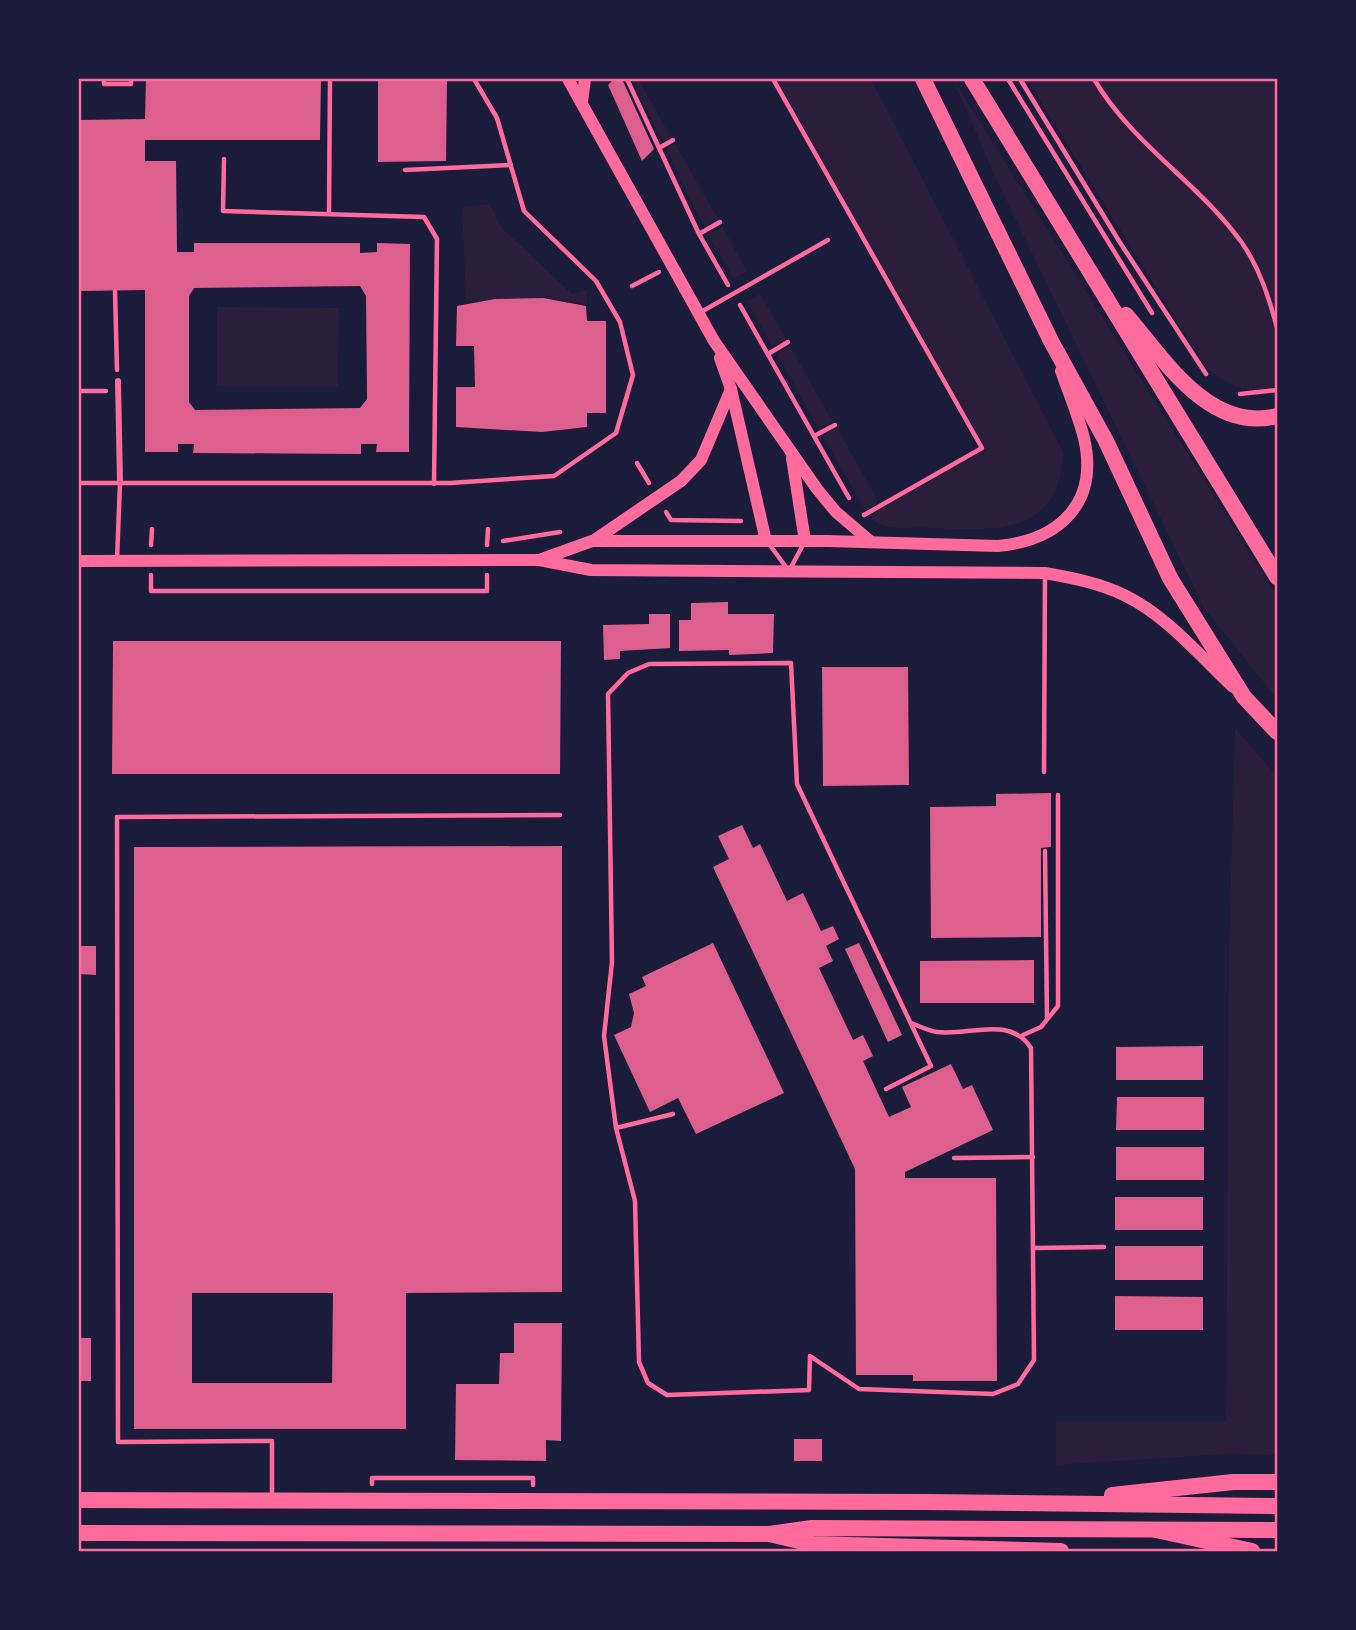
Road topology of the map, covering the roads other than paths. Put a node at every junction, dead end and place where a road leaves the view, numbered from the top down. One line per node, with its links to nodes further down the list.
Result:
1 (104, 79): 2 (lane)
2 (131, 79)
3 (330, 79): 13 (lane)
4 (474, 79): 11 (lane)
5 (568, 79): 9 (street)
6 (585, 79): 9 (street)
7 (923, 79): 18 (main road)
8 (972, 79): 15 (main road)
9 (582, 102): 16 (street)
10 (224, 159): 13 (lane)
11 (511, 165): 12 (lane); 25 (lane)
12 (405, 170)
13 (328, 214): 25 (lane)
14 (828, 240): 16 (lane)
15 (1095, 279): 21 (main road); 35 (main road)
16 (698, 314): 17 (street)
17 (714, 341): 20 (street); 22 (street)
18 (1051, 341): 29 (street); 36 (main road)
19 (118, 381): 24 (street)
20 (731, 388): 26 (street); 27 (street)
21 (1277, 416)
22 (791, 455): 28 (street); 29 (street)
23 (79, 483): 24 (lane)
24 (120, 483): 25 (lane); 32 (lane)
25 (434, 484)
26 (592, 541): 27 (street); 30 (street)
27 (766, 541): 28 (street); 33 (lane)
28 (805, 541): 29 (street); 33 (lane)
29 (870, 541)
30 (539, 560): 32 (street); 33 (street)
31 (79, 561): 32 (street)
32 (117, 561)
33 (789, 570): 34 (street)
34 (1045, 572): 36 (street); 38 (lane)
35 (1277, 577)
36 (1244, 696): 37 (main road)
37 (1277, 732)
38 (1044, 772)
39 (1058, 795): 42 (lane)
40 (560, 816): 54 (lane)
41 (1045, 851): 42 (lane)
42 (1047, 1019): 44 (lane)
43 (911, 1023): 44 (lane); 45 (lane); 47 (lane)
44 (1023, 1035): 48 (lane)
45 (886, 1088)
46 (673, 1114): 47 (lane)
47 (616, 1128): 50 (lane)
48 (1033, 1157): 49 (lane); 50 (lane)
49 (954, 1158)
50 (1035, 1248): 51 (lane)
51 (1104, 1248)
52 (1277, 1482): 55 (main road)
53 (79, 1500): 54 (main road)
54 (272, 1500): 55 (main road)
55 (1045, 1502): 56 (main road)
56 (1277, 1506)
57 (1156, 1530): 58 (main road); 60 (main road); 62 (main road)
58 (1277, 1530)
59 (79, 1533): 60 (main road)
60 (769, 1534): 61 (main road)
61 (1061, 1551)
62 (1252, 1551)

